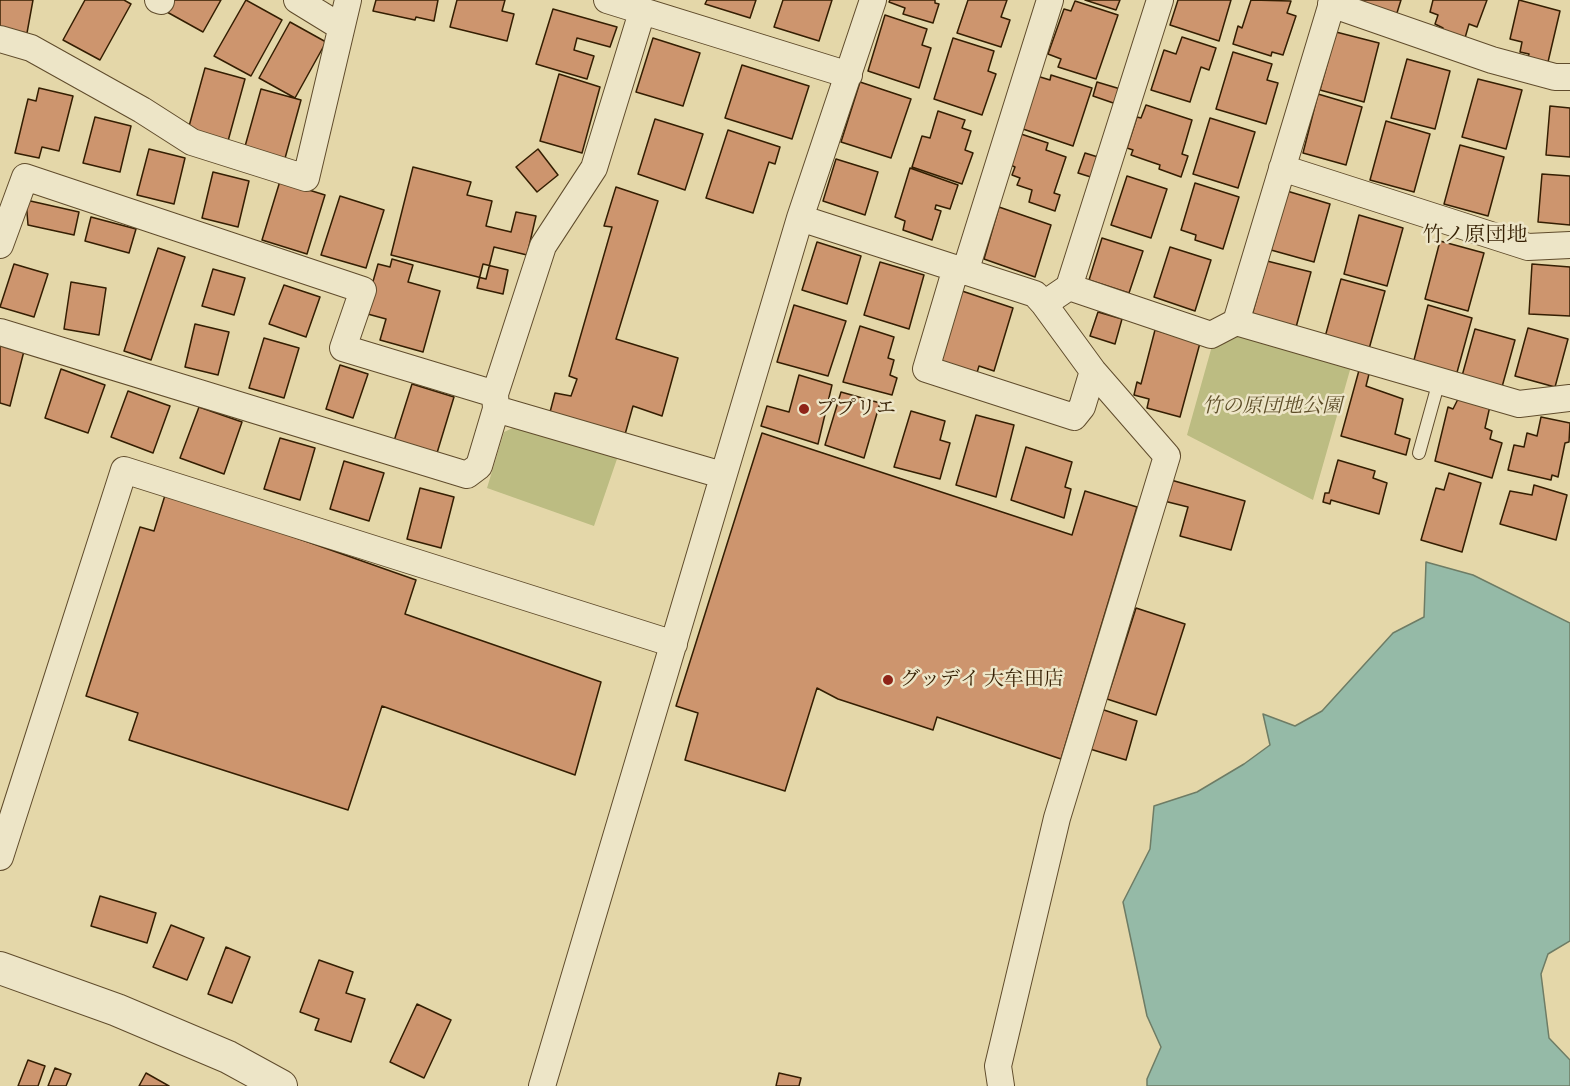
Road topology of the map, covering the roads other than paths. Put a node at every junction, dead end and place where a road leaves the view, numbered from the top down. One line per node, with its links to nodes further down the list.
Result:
1 (297, 0): 9 (street)
2 (348, 0): 9 (street)
3 (607, 0): 8 (street)
4 (873, 0): 11 (street)
5 (1050, 0): 17 (street)
6 (1160, 0): 18 (street)
7 (1332, 2): 12 (street); 13 (street)
8 (642, 12): 11 (street); 25 (street)
9 (341, 27): 10 (street)
10 (0, 39)
11 (849, 75): 14 (street)
12 (1570, 77)
13 (1282, 168): 16 (street); 20 (street)
14 (800, 218): 17 (street); 27 (street)
15 (0, 245): 25 (street)
16 (1570, 245)
17 (961, 270): 19 (street); 22 (street)
18 (1069, 287): 19 (street); 20 (street)
19 (1044, 304): 22 (street)
20 (1236, 322): 23 (street)
21 (0, 332): 25 (street)
22 (1093, 371): 33 (street)
23 (1438, 381): 24 (street); 26 (lane)
24 (1570, 398)
25 (496, 401): 27 (street)
26 (1419, 453)
27 (723, 475): 28 (street)
28 (674, 644): 29 (street); 32 (street)
29 (0, 857)
30 (0, 968): 31 (street)
31 (281, 1086)
32 (542, 1086)
33 (1001, 1086)

